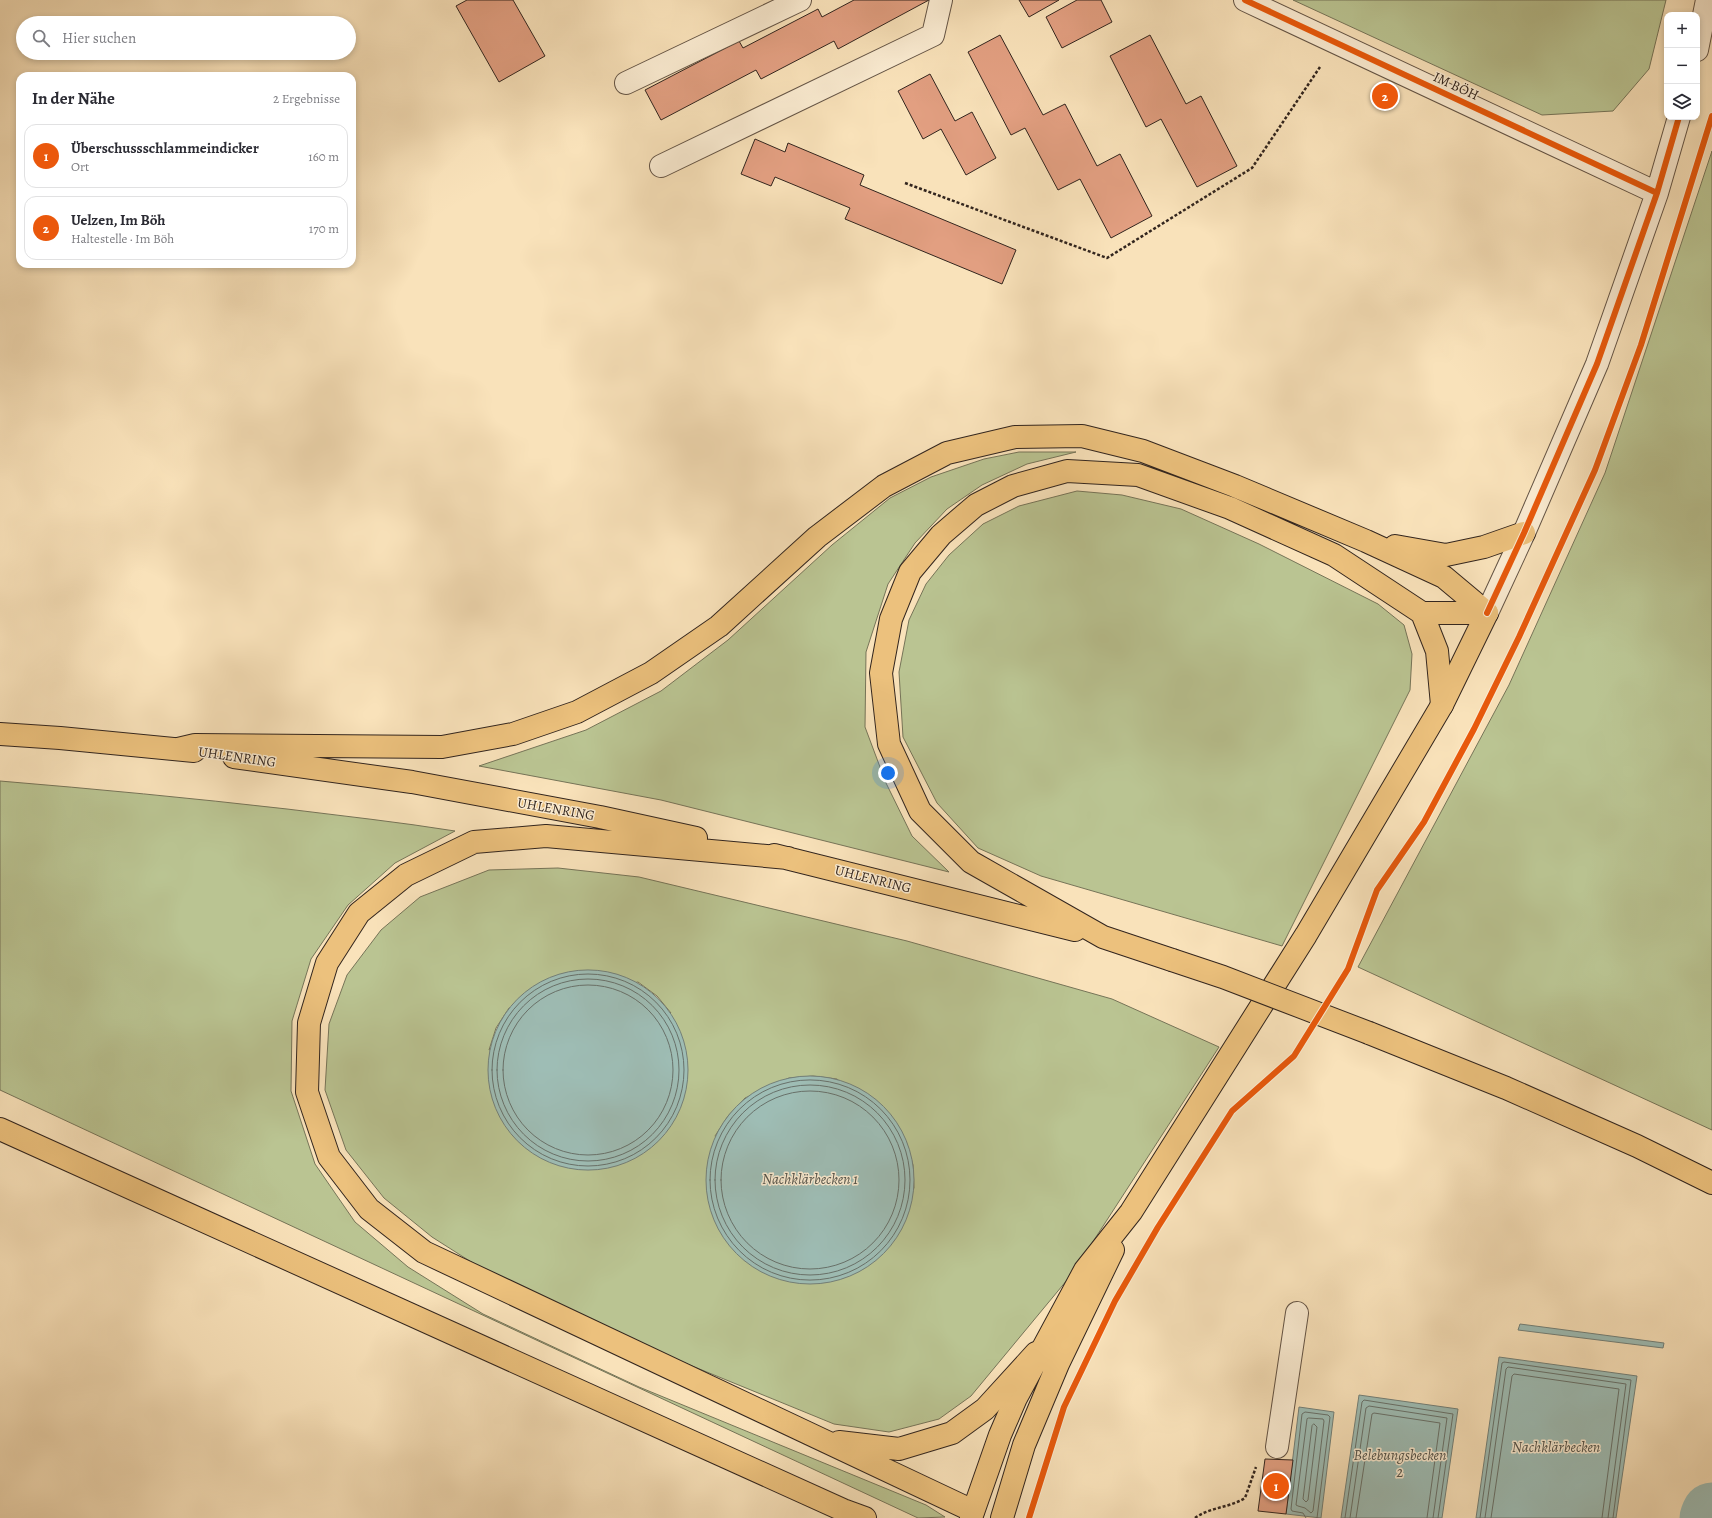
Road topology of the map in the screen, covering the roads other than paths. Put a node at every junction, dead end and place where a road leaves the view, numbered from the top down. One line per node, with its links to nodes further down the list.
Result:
1 (800, 0): 6 (street)
2 (941, 0): 8 (street)
3 (1245, 0): 9 (street, IM BÖH)
4 (1707, 0): 5 (street)
5 (1697, 48)
6 (626, 83)
7 (1678, 120): 9 (street)
8 (661, 166)
9 (1657, 193): 10 (street)
10 (1524, 533): 11 (main road); 13 (street)
11 (1366, 541): 13 (main road); 16 (main road)
12 (1422, 613): 13 (main road); 14 (main road); 18 (main road)
13 (1487, 613): 14 (main road)
14 (1442, 705): 21 (main road)
15 (0, 734): 16 (main road, UHLENRING)
16 (178, 749): 17 (main road, UHLENRING)
17 (788, 858): 18 (main road, UHLENRING); 24 (main road)
18 (1103, 937): 20 (main road, bridge)
19 (0, 1129): 26 (main road)
20 (1712, 1183)
21 (1131, 1212): 23 (main road); 29 (main road)
22 (1297, 1313): 25 (street)
23 (1040, 1354): 24 (main road); 27 (main road)
24 (820, 1440): 27 (main road)
25 (1277, 1447)
26 (846, 1514): 28 (main road)
27 (974, 1516)
28 (866, 1518)
29 (1002, 1518)

